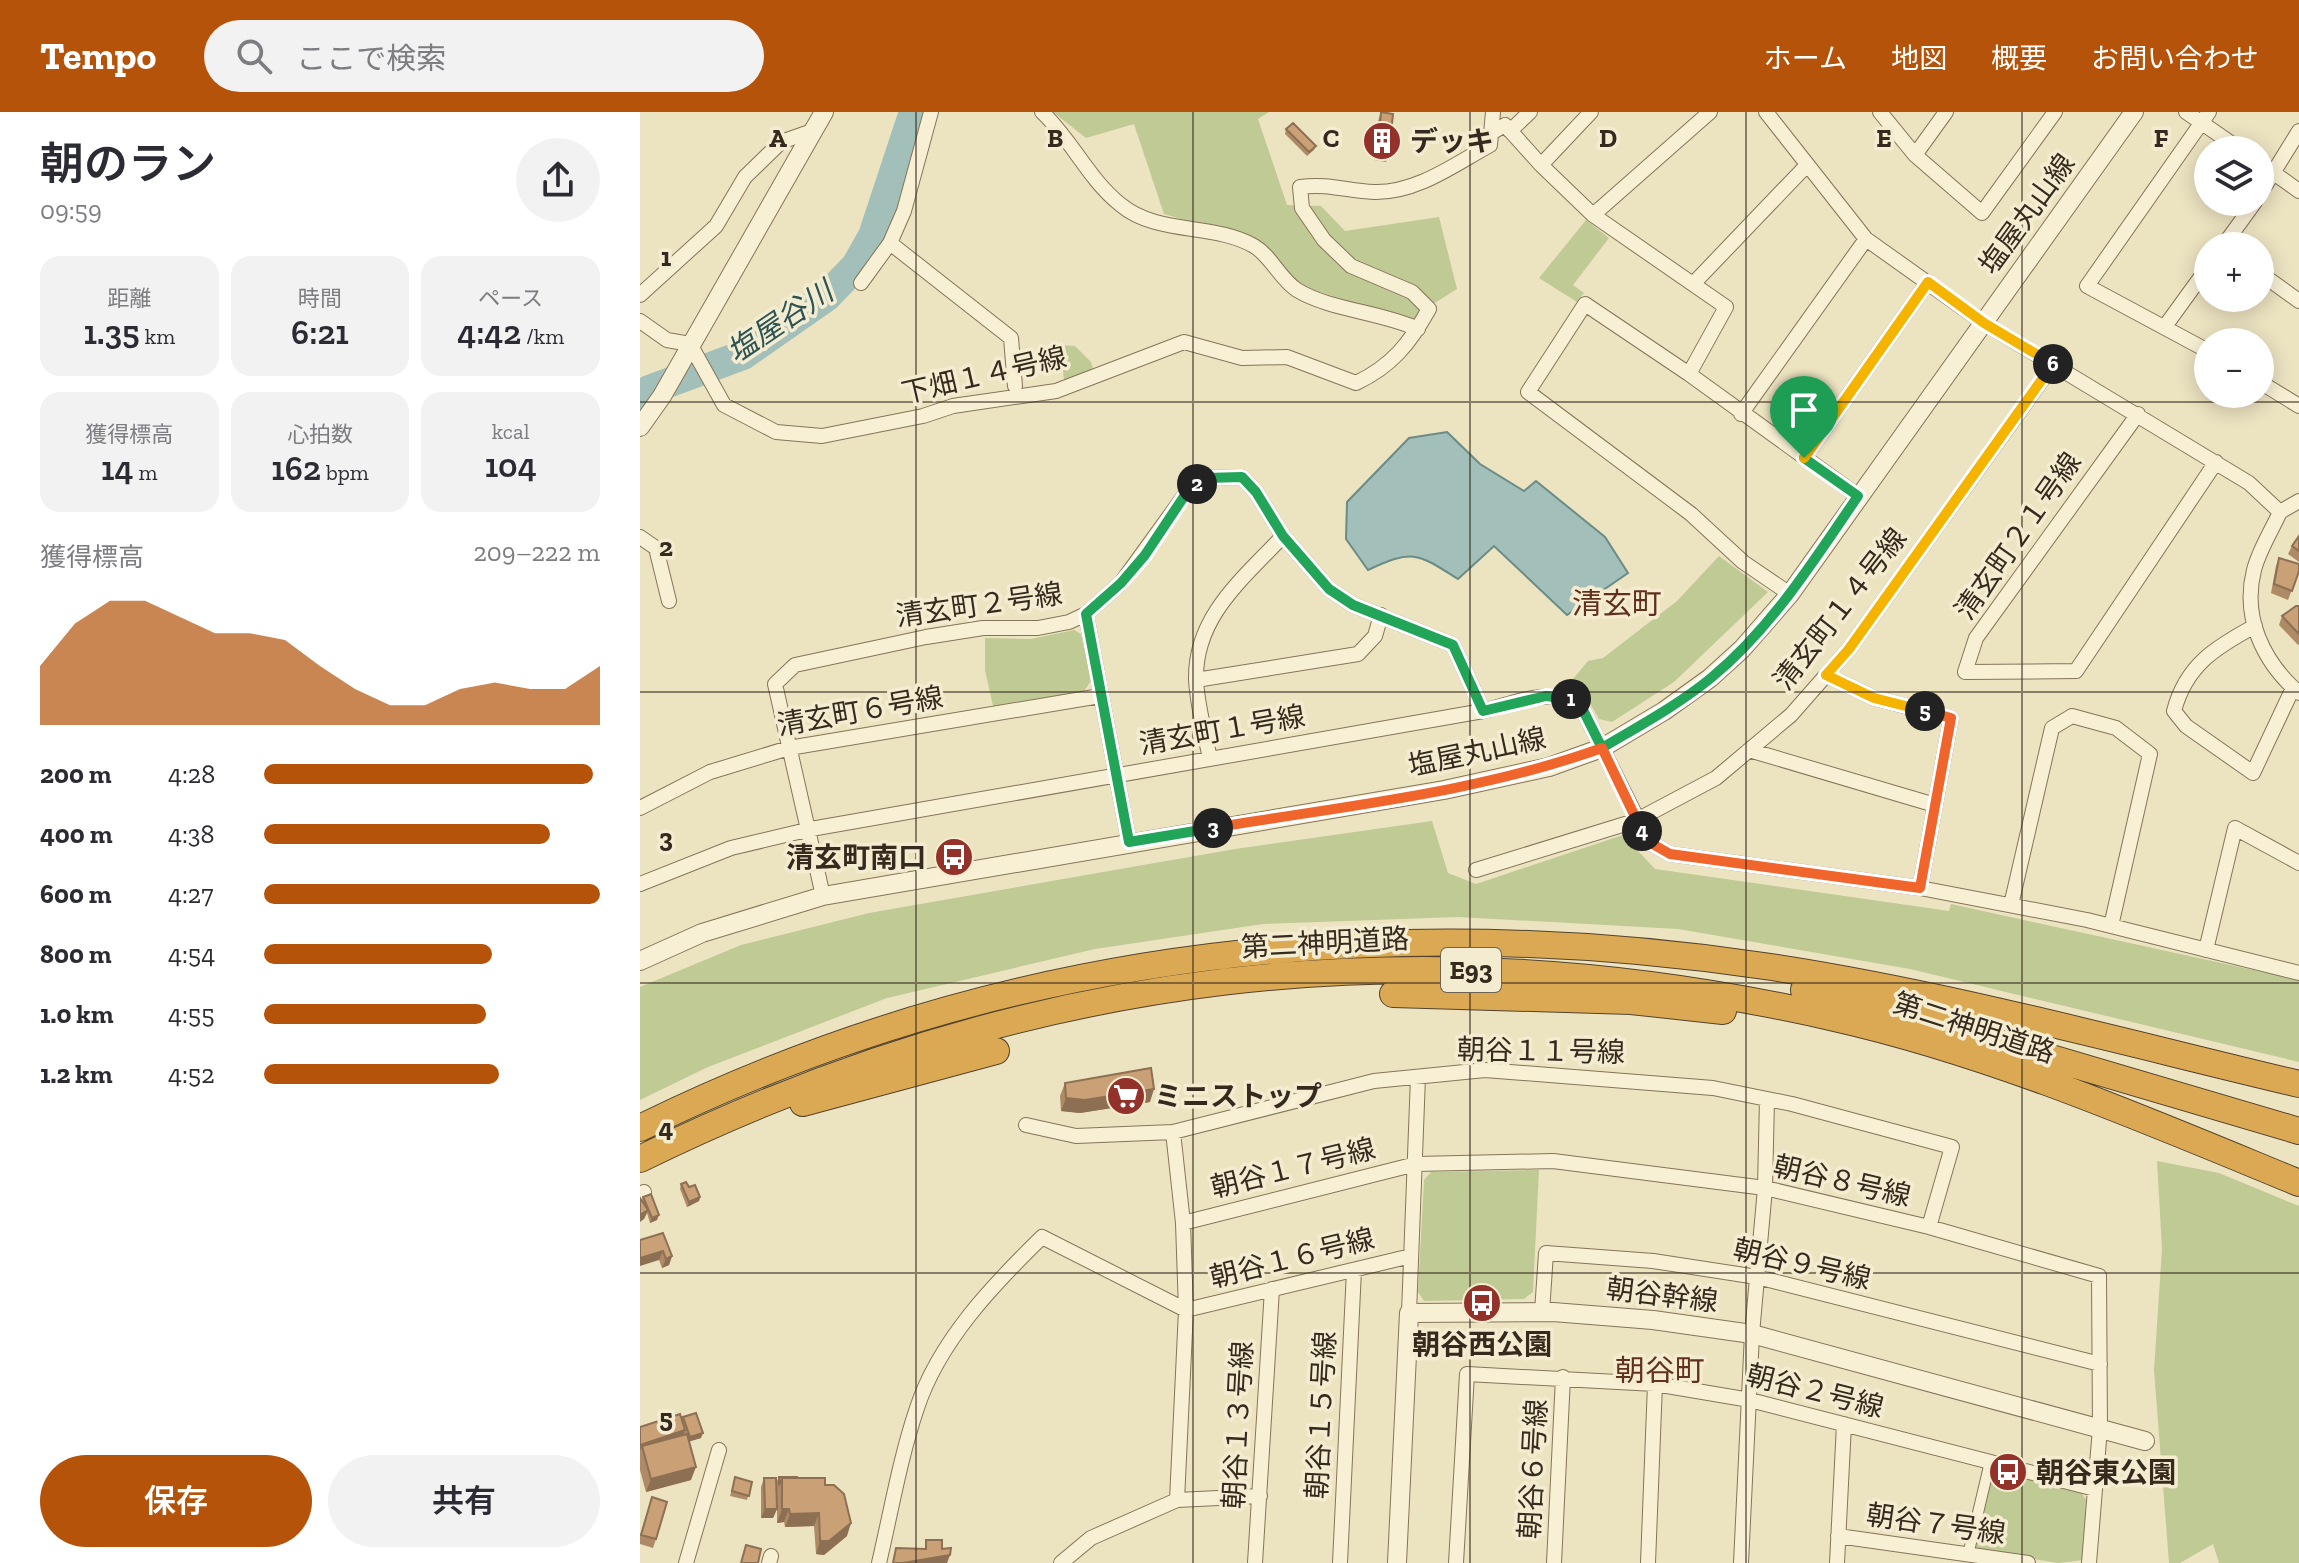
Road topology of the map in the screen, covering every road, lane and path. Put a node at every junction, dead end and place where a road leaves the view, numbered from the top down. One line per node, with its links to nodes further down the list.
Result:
1 (824, 112): 15 (street)
2 (931, 112): 27 (street)
3 (1042, 112): 38 (street)
4 (1493, 112): 18 (street)
5 (1530, 112): 16 (street)
6 (1591, 112): 21 (street)
7 (1710, 112): 25 (street)
8 (1766, 112): 22 (street)
9 (1880, 112): 20 (street)
10 (1946, 112): 20 (street)
11 (2055, 112): 20 (street)
12 (2134, 112): 36 (street, 塩屋丸山線)
13 (2186, 112): 14 (street)
14 (2206, 118): 19 (street); 37 (street)
15 (812, 131): 33 (street); 40 (street)
16 (1510, 131): 18 (street); 21 (street)
17 (2299, 131): 23 (street)
18 (1491, 133): 38 (street, 下畑１４号線)
19 (2226, 136)
20 (1915, 155)
21 (1541, 165): 25 (street)
22 (1807, 165): 26 (street); 31 (street)
23 (2275, 174): 24 (street)
24 (2299, 191)
25 (1593, 215): 31 (street)
26 (1866, 239): 28 (street); 46 (street)
27 (890, 243): 29 (street); 43 (street)
28 (1928, 282): 36 (street); 49 (street)
29 (861, 283)
30 (2274, 283): 34 (street)
31 (1693, 284): 42 (street)
32 (2194, 286): 37 (street)
33 (640, 295)
34 (2299, 301)
35 (640, 321): 40 (street)
36 (1984, 323): 41 (street); 51 (street, 塩屋丸山線)
37 (2166, 325): 39 (street)
38 (1418, 329): 40 (street, 下畑１４号線)
39 (2194, 342)
40 (694, 351): 48 (street)
41 (2054, 363): 47 (street); 61 (street, 清玄町１４号線)
42 (1689, 374): 46 (street); 56 (street)
43 (1015, 386)
44 (2274, 391): 45 (street)
45 (2299, 406)
46 (1741, 414): 49 (street)
47 (2138, 414): 50 (street); 50 (street, 清玄町２１号線)
48 (640, 427)
49 (1804, 458): 51 (street)
50 (2216, 462): 53 (street)
51 (1858, 496): 56 (street, 塩屋丸山線)
52 (2299, 501): 53 (street)
53 (2280, 512): 60 (street)
54 (1283, 536): 58 (street, 清玄町２号線); 59 (street, 清玄町２号線); 62 (street)
55 (640, 537): 57 (street)
56 (1790, 594): 67 (street, 塩屋丸山線)
57 (669, 601)
58 (1086, 614): 64 (street); 66 (street, 清玄町２号線)
59 (1381, 615): 62 (street); 65 (street, 清玄町２号線)
60 (2255, 626): 63 (street); 63 (street)
61 (1826, 675): 68 (street, 清玄町１４号線); 71 (street)
62 (1196, 680): 69 (street)
63 (2296, 690)
64 (1100, 696): 66 (street, 清玄町６号線); 70 (street)
65 (1483, 711): 67 (street, 清玄町１号線); 69 (street, 清玄町１号線)
66 (789, 748): 72 (street, 清玄町６号線); 74 (street, 清玄町２号線)
67 (1602, 748): 73 (street, 清玄町１号線); 75 (street, 塩屋丸山線)
68 (1749, 750): 71 (street); 73 (street, 清玄町１４号線)
69 (1210, 759): 70 (street, 清玄町１号線)
70 (1116, 774): 74 (street, 清玄町１号線); 75 (street)
71 (1935, 805): 79 (street)
72 (640, 808)
73 (1635, 821): 77 (street, 清玄町１４号線); 79 (street, 清玄町１号線)
74 (811, 829): 78 (street, 清玄町１号線); 80 (street, 清玄町２号線)
75 (1129, 842): 80 (street, 塩屋丸山線)
76 (2299, 863): 84 (street)
77 (1476, 870)
78 (640, 884)
79 (1920, 888): 81 (street, 清玄町１号線)
80 (823, 896): 85 (street, 塩屋丸山線)
81 (2011, 905): 82 (street, 清玄町１号線); 82 (street)
82 (2111, 926): 84 (street, 清玄町１号線)
83 (1540, 945): 91 (highway, 第二神明道路 / E93); 94 (highway, 第二神明道路 / E93); 95 (highway, 第二神明道路 / E93)
84 (2206, 950): 86 (street, 清玄町１号線)
85 (640, 961)
86 (2299, 973)
87 (1393, 994): 88 (highway)
88 (1913, 1040): 97 (highway, 第二神明道路 / E93); 99 (highway, 第二神明道路 / E93)
89 (996, 1051): 100 (highway)
90 (1418, 1077): 92 (street, 朝谷１１号線); 96 (street, 朝谷１１号線); 98 (street)
91 (2299, 1084)
92 (1767, 1099): 101 (street); 103 (street, 朝谷１１号線)
93 (1026, 1125): 96 (street, 朝谷１１号線)
94 (640, 1128)
95 (2299, 1131)
96 (1173, 1132): 102 (street)
97 (640, 1159)
98 (1416, 1164): 101 (street, 朝谷８号線); 102 (street, 朝谷１７号線); 104 (street)
99 (2299, 1183)
100 (641, 1185)
101 (1765, 1188): 103 (street, 朝谷８号線); 106 (street)
102 (1183, 1223): 108 (street)
103 (1929, 1227): 112 (street, 朝谷８号線)
104 (1411, 1256): 105 (street, 朝谷１６号線); 110 (street)
105 (1354, 1270): 107 (street, 朝谷１６号線); 130 (street, 朝谷１５号線)
106 (1757, 1277): 109 (street, 朝谷９号線); 111 (street); 112 (street, 朝谷９号線)
107 (1272, 1289): 108 (street, 朝谷１６号線); 122 (street, 朝谷１３号線)
108 (1186, 1310): 123 (street); 127 (street)
109 (1542, 1312): 110 (street, 朝谷幹線); 111 (street, 朝谷幹線)
110 (1409, 1313): 131 (street)
111 (1752, 1334): 115 (street); 117 (street, 朝谷幹線)
112 (2100, 1364): 117 (street, 朝谷８号線)
113 (1563, 1377): 114 (street, 朝谷２号線); 132 (street, 朝谷２号線); 133 (street, 朝谷６号線)
114 (1655, 1384): 115 (street, 朝谷２号線); 134 (street)
115 (1750, 1400): 116 (street, 朝谷２号線); 135 (street)
116 (1844, 1424): 120 (street, 朝谷２号線); 124 (street)
117 (2100, 1428): 118 (street, 朝谷幹線); 121 (street, 朝谷８号線)
118 (2145, 1441)
119 (719, 1450): 126 (street)
120 (1990, 1462): 121 (street, 朝谷２号線); 125 (street)
121 (2095, 1489): 138 (street)
122 (1260, 1496): 123 (street); 129 (street, 朝谷１３号線)
123 (1177, 1500): 128 (street)
124 (1838, 1536): 125 (street, 朝谷７号線); 136 (street)
125 (1968, 1555): 137 (street, 朝谷７号線)
126 (686, 1563)
127 (879, 1563)
128 (1061, 1563)
129 (1255, 1563)
130 (1340, 1563)
131 (1397, 1563)
132 (1456, 1563)
133 (1554, 1563)
134 (1648, 1563)
135 (1741, 1563)
136 (1837, 1563)
137 (2028, 1563)
138 (2089, 1563)

